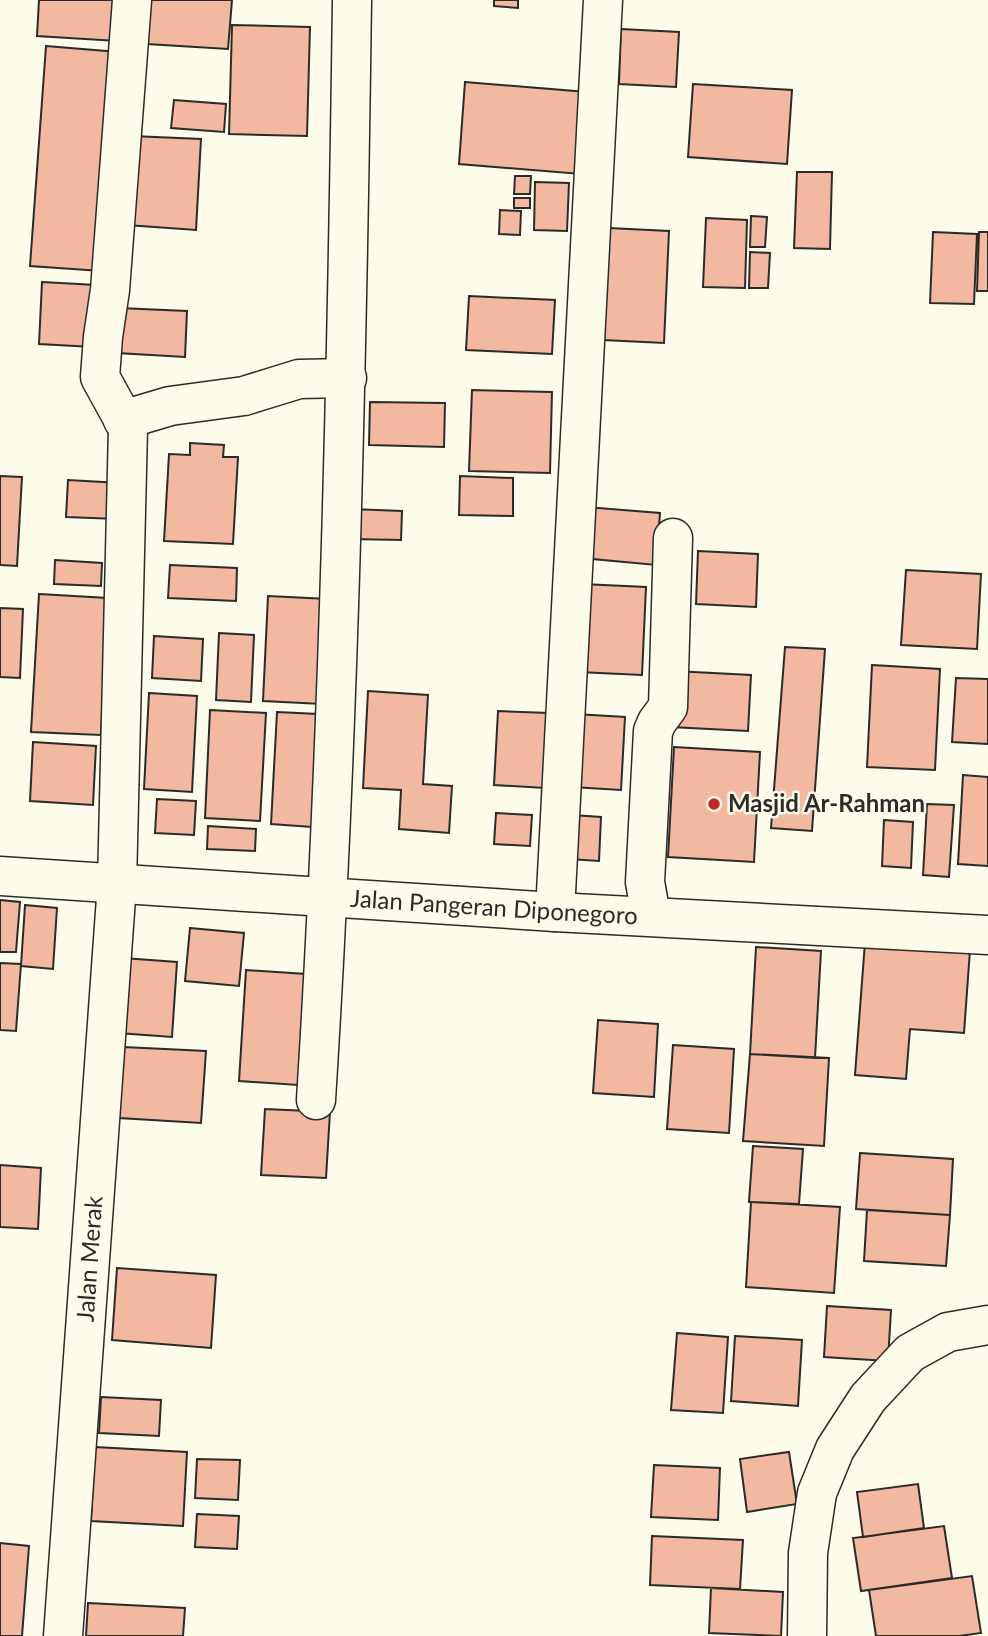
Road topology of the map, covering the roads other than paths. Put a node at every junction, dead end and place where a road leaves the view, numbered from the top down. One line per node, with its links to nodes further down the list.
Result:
1 (132, 0): 5 (street)
2 (352, 0): 4 (street)
3 (603, 0): 10 (street)
4 (347, 378): 5 (street); 9 (street)
5 (123, 420): 8 (street, Jalan Merak)
6 (673, 538): 11 (street)
7 (0, 876): 8 (street, Jalan Pangeran Diponegoro)
8 (117, 884): 9 (street, Jalan Pangeran Diponegoro); 15 (street, Jalan Merak)
9 (329, 897): 10 (street, Jalan Pangeran Diponegoro); 13 (street)
10 (555, 912): 11 (street, Jalan Pangeran Diponegoro)
11 (651, 916): 12 (street, Jalan Pangeran Diponegoro)
12 (988, 935)
13 (316, 1100)
14 (988, 1325): 16 (street)
15 (62, 1636)
16 (807, 1636)

